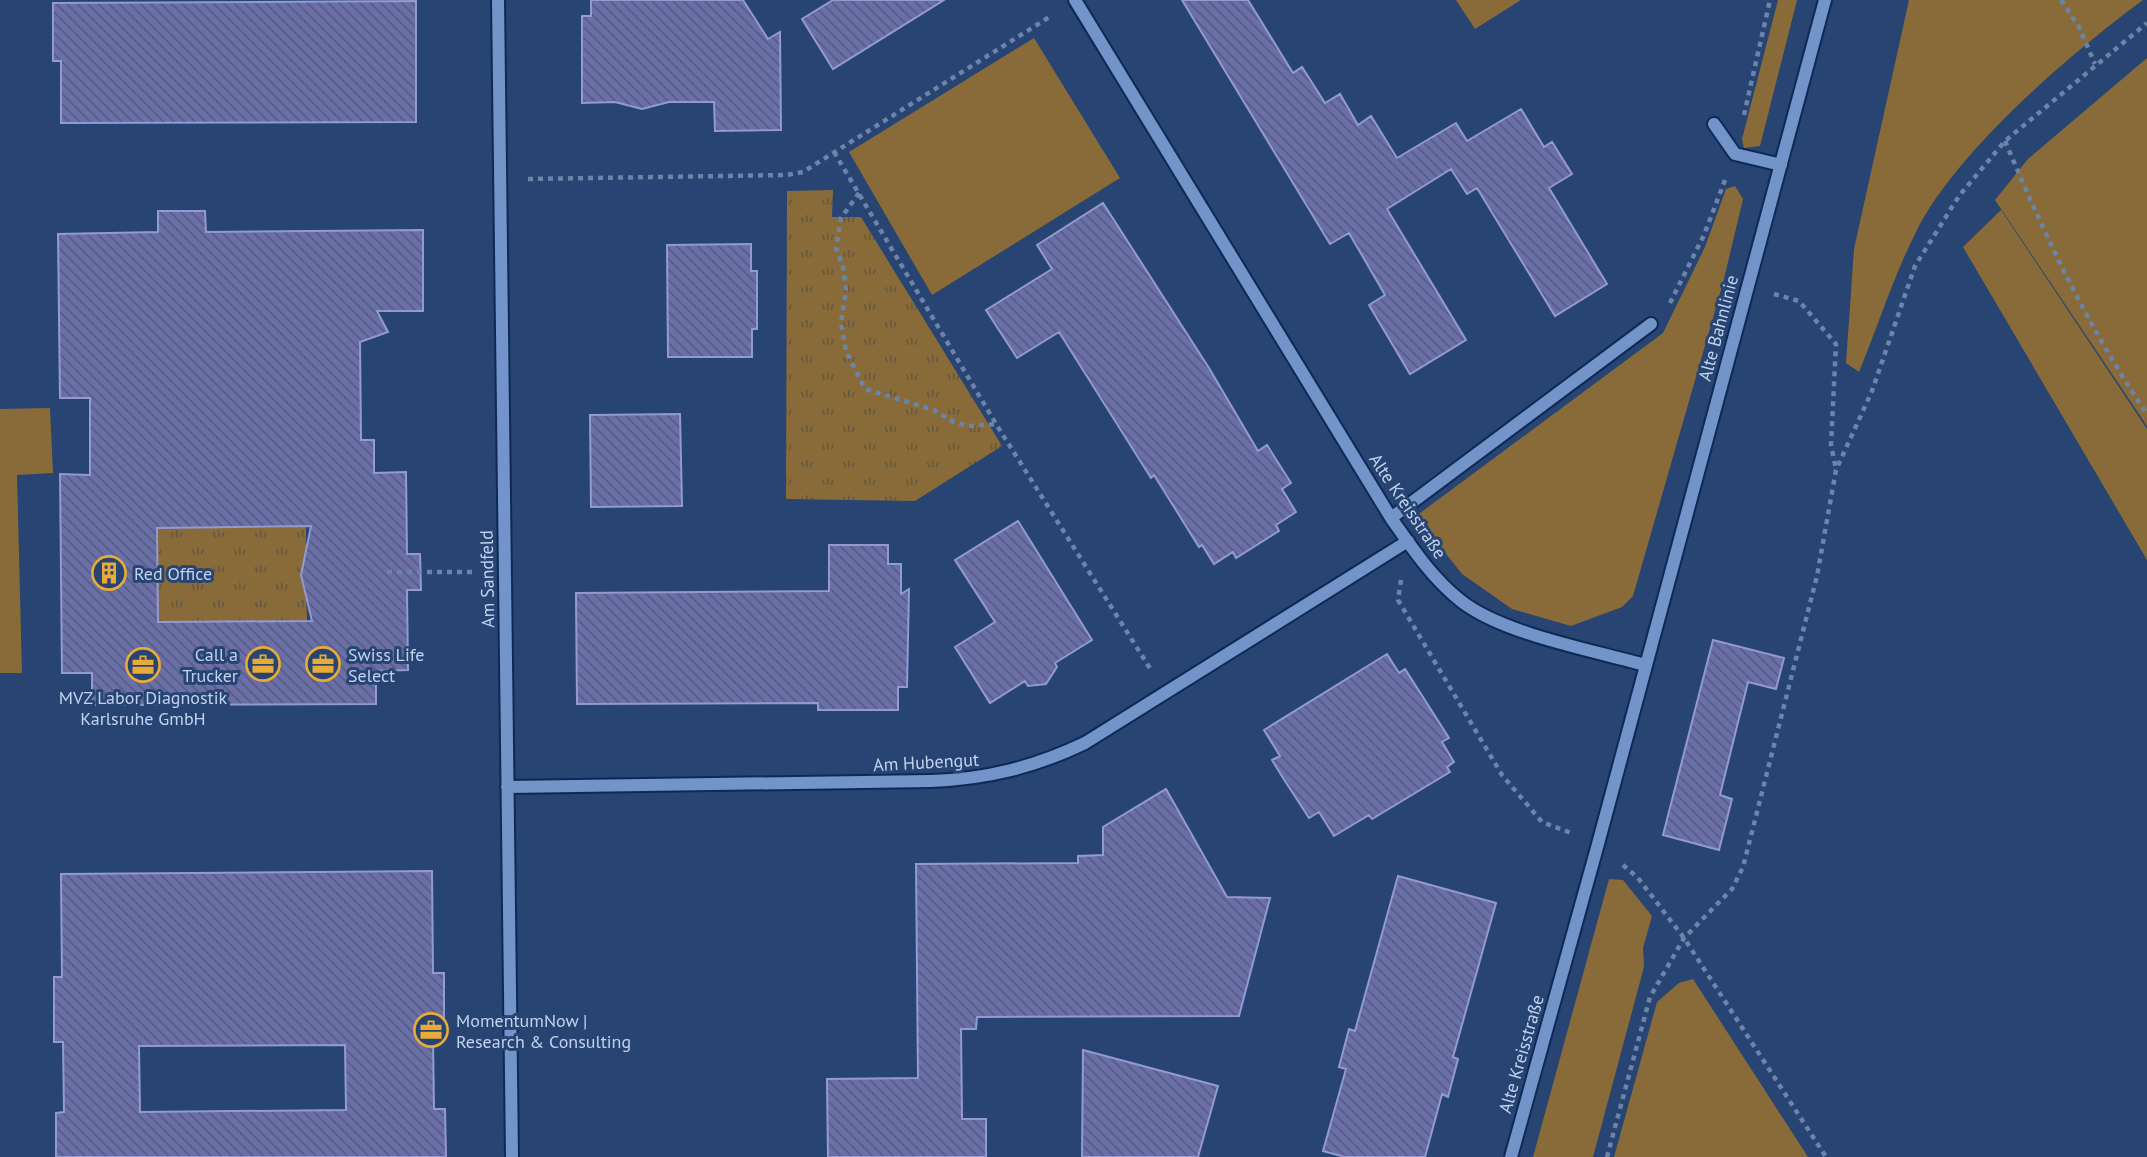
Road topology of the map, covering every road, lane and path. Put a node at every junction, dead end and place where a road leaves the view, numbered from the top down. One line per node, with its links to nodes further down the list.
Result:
1 (498, 0): 13 (street, Am Sandfeld)
2 (1076, 0): 10 (path); 20 (street, Alte Kreisstraße)
3 (1770, 0): 11 (path)
4 (1825, 0): 12 (street, Alte Bahnlinie)
5 (2061, 0): 7 (path)
6 (2147, 23): 7 (path)
7 (2095, 64): 9 (path)
8 (1714, 124): 11 (street)
9 (2005, 141): 17 (path); 19 (path)
10 (834, 152): 13 (path); 14 (path)
11 (1735, 154): 12 (street); 16 (path)
12 (1781, 165): 15 (street, Alte Bahnlinie)
13 (501, 179): 22 (street, Am Sandfeld)
14 (859, 193): 18 (path); 18 (path)
15 (1748, 287): 19 (path); 24 (street, Alte Bahnlinie)
16 (1651, 324): 20 (street)
17 (2147, 414)
18 (996, 424): 25 (path)
19 (1836, 470): 29 (path)
20 (1391, 518): 21 (street, Alte Kreisstraße)
21 (1408, 541): 24 (street, Alte Kreisstraße); 25 (street, Am Hubengut)
22 (505, 571): 23 (path); 26 (street, Am Sandfeld)
23 (387, 572)
24 (1645, 665): 28 (street, Alte Kreisstraße)
25 (1165, 692): 26 (street, Am Hubengut)
26 (508, 787): 27 (street, Am Sandfeld)
27 (512, 1157)
28 (1511, 1157)
29 (1606, 1157)

